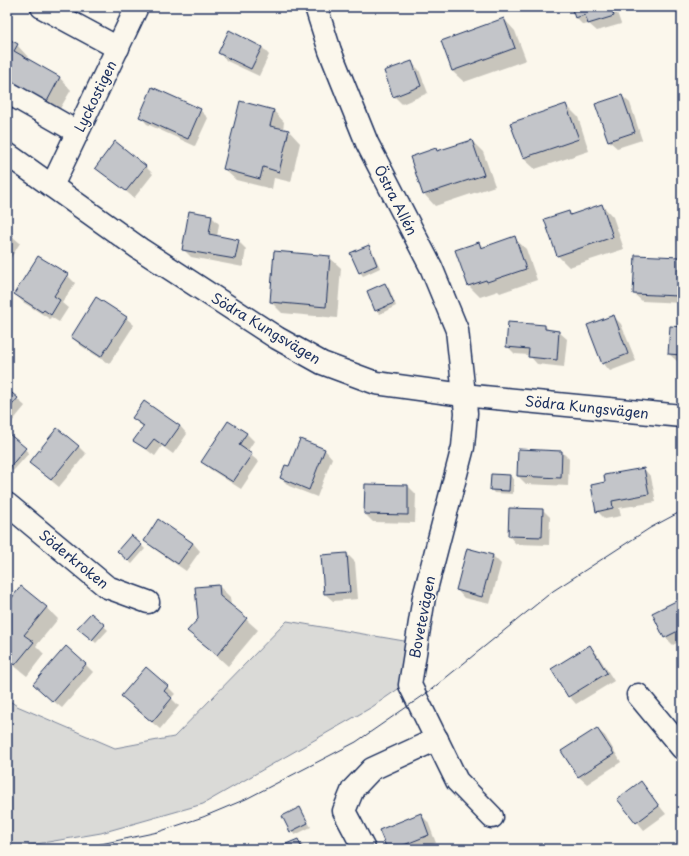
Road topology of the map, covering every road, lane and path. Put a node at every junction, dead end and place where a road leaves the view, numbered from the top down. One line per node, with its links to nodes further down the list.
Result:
1 (42, 7): 4 (street)
2 (137, 7): 4 (street, Lyckostigen)
3 (316, 7): 9 (street, Östra Allén)
4 (118, 48): 6 (street, Lyckostigen)
5 (7, 92): 6 (street)
6 (78, 132): 8 (street, Lyckostigen)
7 (7, 154): 8 (street, Södra Kungsvägen)
8 (52, 186): 9 (street, Södra Kungsvägen)
9 (463, 395): 10 (street, Södra Kungsvägen); 14 (street, Bovetevägen)
10 (682, 416)
11 (7, 504): 12 (street, Söderkroken)
12 (148, 602)
13 (638, 695): 15 (street)
14 (437, 738): 16 (street, Bovetevägen); 17 (street)
15 (682, 748)
16 (492, 817)
17 (364, 849)

